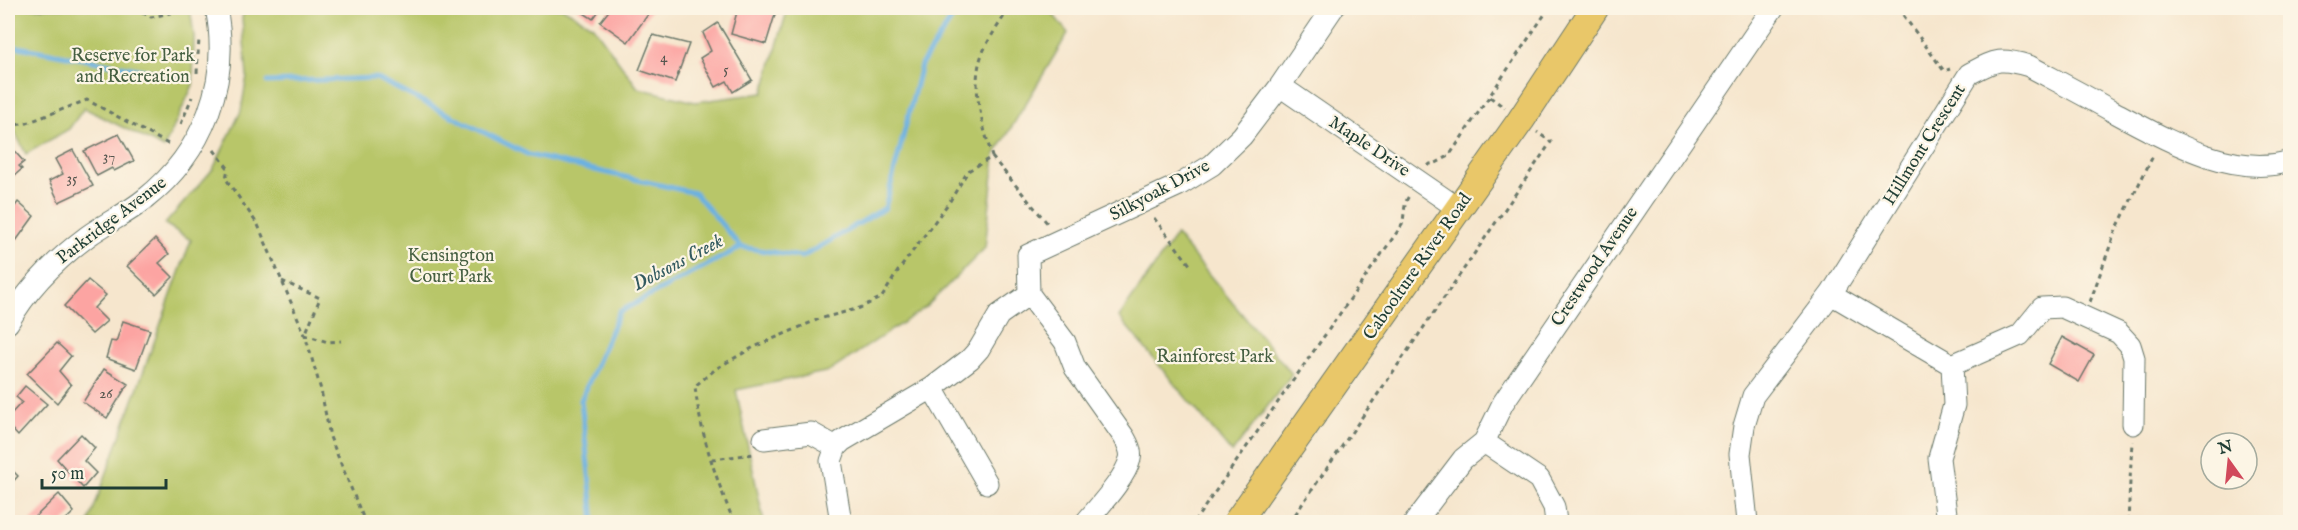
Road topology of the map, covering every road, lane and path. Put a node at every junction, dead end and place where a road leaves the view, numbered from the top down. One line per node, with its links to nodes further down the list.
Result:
1 (29, 8): 2 (path)
2 (47, 8)
3 (134, 8): 4 (path)
4 (195, 8)
5 (216, 8): 37 (street, Parkridge Avenue)
6 (1009, 8): 25 (path)
7 (1333, 8): 15 (street, Silkyoak Drive)
8 (1550, 8): 17 (path)
9 (1595, 8): 29 (main road, Caboolture River Road)
10 (1773, 8): 44 (street, Crestwood Avenue)
11 (1898, 8): 13 (path)
12 (200, 30): 14 (path)
13 (1969, 74): 22 (street, Hillmont Crescent); 35 (street, Hillmont Crescent)
14 (197, 75)
15 (1280, 86): 29 (street, Maple Drive); 34 (street, Silkyoak Drive)
16 (192, 96): 20 (path)
17 (1490, 97): 18 (path); 27 (path)
18 (1505, 108)
19 (8, 126): 24 (path)
20 (180, 126)
21 (1536, 131): 53 (path)
22 (2162, 137): 26 (street, Hillmont Crescent); 36 (path)
23 (214, 150): 33 (path)
24 (164, 154)
25 (992, 157): 31 (path); 48 (path)
26 (2290, 161)
27 (1427, 168)
28 (1409, 195): 51 (path)
29 (1459, 209): 52 (main road, Caboolture River Road)
30 (1147, 218): 32 (path)
31 (1054, 225)
32 (1191, 266)
33 (280, 280): 38 (path); 38 (path)
34 (1029, 294): 41 (street); 50 (street)
35 (1831, 294): 40 (street); 56 (street, Hillmont Crescent)
36 (2085, 317): 40 (street); 42 (street)
37 (8, 323)
38 (305, 335): 39 (path); 47 (path)
39 (341, 341)
40 (1952, 365): 57 (street)
41 (932, 388): 45 (street); 46 (street)
42 (2133, 424): 58 (path)
43 (764, 439): 45 (street)
44 (1484, 442): 54 (street, Crestwood Avenue); 55 (street)
45 (836, 447): 49 (street)
46 (987, 483)
47 (365, 522)
48 (734, 522)
49 (841, 522)
50 (1086, 522)
51 (1194, 522)
52 (1237, 522)
53 (1290, 522)
54 (1415, 522)
55 (1556, 522)
56 (1747, 522)
57 (1947, 522)
58 (2128, 522)

